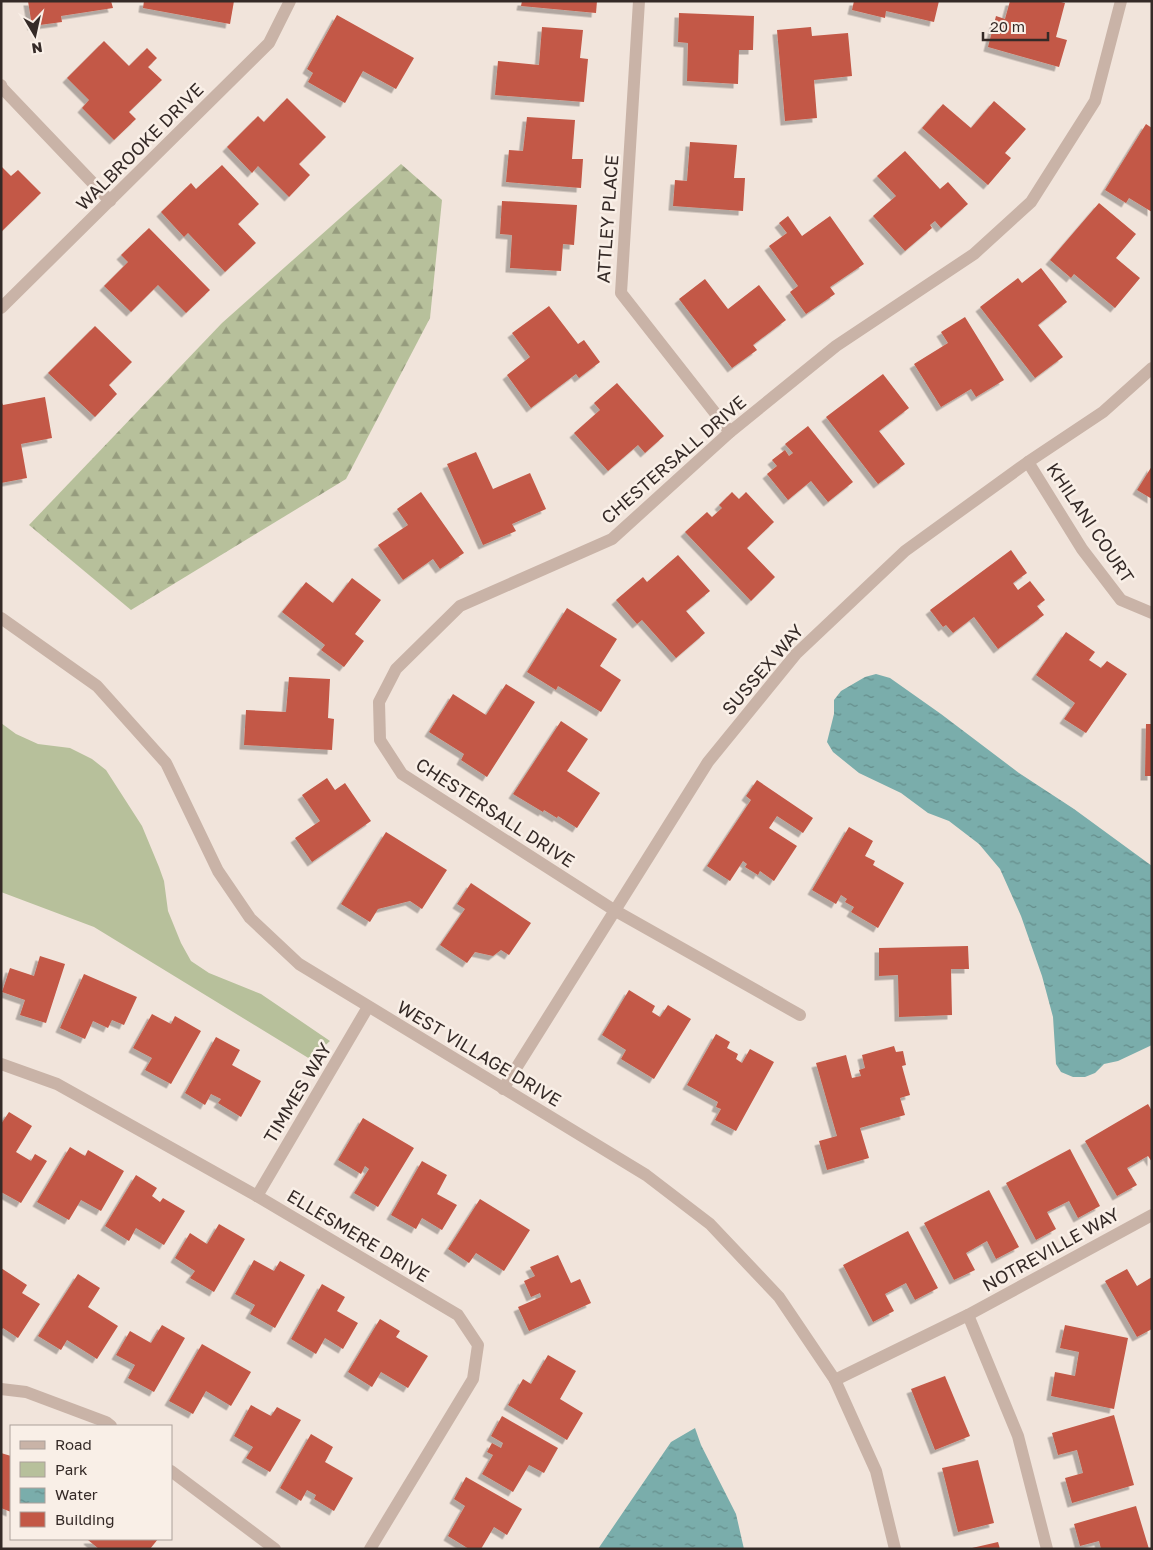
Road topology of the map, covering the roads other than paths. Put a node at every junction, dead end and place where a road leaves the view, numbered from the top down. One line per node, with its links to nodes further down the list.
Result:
1 (290, 1): 5 (street, WALBROOKE DRIVE)
2 (639, 1): 8 (street, ATTLEY PLACE)
3 (1121, 1): 8 (street, CHESTERSALL DRIVE)
4 (1, 84): 5 (street)
5 (110, 200): 6 (street, WALBROOKE DRIVE)
6 (1, 308)
7 (1152, 368): 9 (street, SUSSEX WAY)
8 (730, 432): 12 (street, CHESTERSALL DRIVE)
9 (1028, 462): 10 (street, KHILANI COURT); 12 (street, SUSSEX WAY)
10 (1152, 613)
11 (1, 618): 13 (street, WEST VILLAGE DRIVE)
12 (614, 910): 14 (street, CHESTERSALL DRIVE); 16 (street, SUSSEX WAY)
13 (368, 1007): 16 (street, WEST VILLAGE DRIVE); 17 (street, TIMMES WAY)
14 (800, 1015)
15 (1, 1064): 17 (street, ELLESMERE DRIVE)
16 (503, 1089): 20 (street, WEST VILLAGE DRIVE)
17 (257, 1196): 25 (street, ELLESMERE DRIVE)
18 (1152, 1215): 19 (street, NOTREVILLE WAY)
19 (968, 1315): 20 (street, NOTREVILLE WAY); 27 (street)
20 (835, 1380): 26 (street, WEST VILLAGE DRIVE)
21 (1, 1389): 22 (street)
22 (110, 1425)
23 (172, 1472): 24 (street)
24 (275, 1549)
25 (370, 1549)
26 (895, 1549)
27 (1047, 1549)

